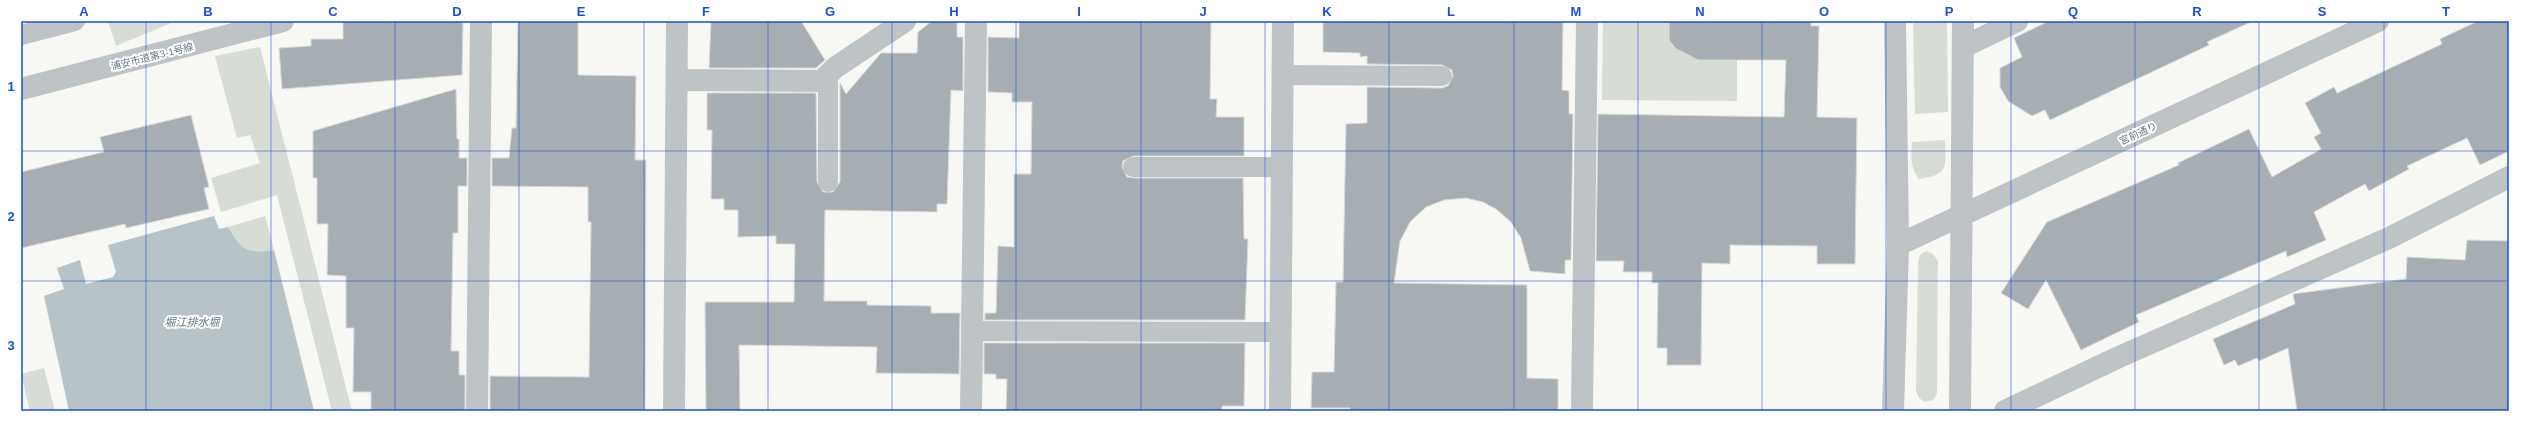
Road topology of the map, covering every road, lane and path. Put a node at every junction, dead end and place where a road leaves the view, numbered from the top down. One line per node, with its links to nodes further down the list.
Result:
1 (75, 21): 13 (lane)
2 (283, 21): 19 (street, 浦安市道第3-1号線)
3 (480, 21): 28 (street)
4 (677, 21): 18 (street)
5 (905, 21): 15 (street)
6 (976, 21): 26 (street)
7 (1283, 21): 16 (street)
8 (1587, 21): 32 (street)
9 (1895, 21): 25 (street)
10 (1963, 21): 14 (street)
11 (2017, 21): 14 (street)
12 (2378, 21): 24 (street, 宮前通り)
13 (21, 35)
14 (1963, 47): 24 (street)
15 (828, 74): 18 (street); 23 (lane)
16 (1282, 75): 17 (lane); 21 (street)
17 (1442, 76)
18 (677, 80): 29 (street)
19 (21, 89)
20 (1132, 167): 21 (lane)
21 (1282, 167): 27 (street)
22 (2509, 177): 35 (street)
23 (828, 182)
24 (1960, 216): 25 (street, 宮前通り); 34 (street)
25 (1898, 246): 33 (street)
26 (972, 331): 27 (lane); 30 (street)
27 (1281, 332): 31 (street)
28 (477, 411)
29 (674, 411)
30 (971, 411)
31 (1280, 411)
32 (1582, 411)
33 (1893, 411)
34 (1960, 411)
35 (2005, 411)

